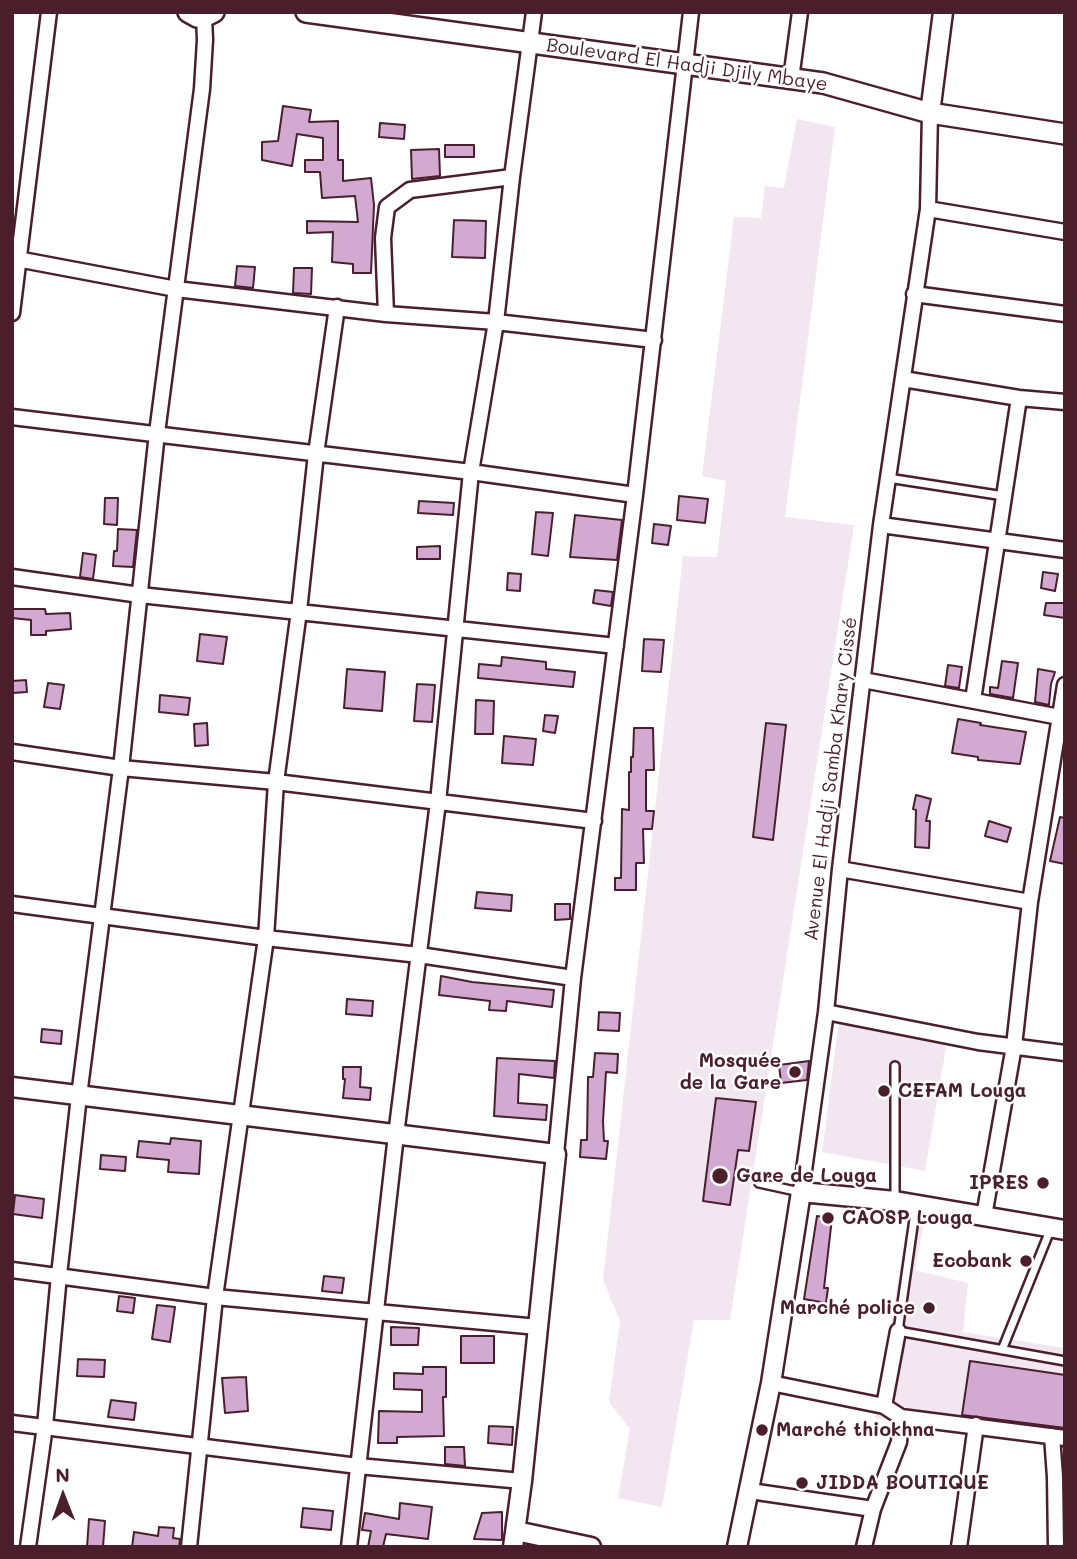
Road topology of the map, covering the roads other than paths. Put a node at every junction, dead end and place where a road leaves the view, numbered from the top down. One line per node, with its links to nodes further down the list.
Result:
1 (49, 12): 17 (street)
2 (306, 12): 8 (main road, Boulevard El Hadji Djily Mbaye)
3 (534, 12): 9 (street)
4 (691, 12): 10 (street)
5 (800, 12): 11 (street)
6 (943, 12): 12 (street, Avenue El Hadji Samba Khary Cissé)
7 (202, 14): 18 (street)
8 (368, 16): 9 (main road, Boulevard El Hadji Djily Mbaye)
9 (531, 43): 10 (main road, Boulevard El Hadji Djily Mbaye); 14 (street)
10 (687, 64): 11 (main road, Boulevard El Hadji Djily Mbaye); 25 (street)
11 (791, 79): 12 (main road, Boulevard El Hadji Djily Mbaye)
12 (930, 113): 13 (main road, Boulevard El Hadji Djily Mbaye); 15 (street, Avenue El Hadji Samba Khary Cissé)
13 (1065, 134)
14 (512, 177): 22 (street); 24 (street)
15 (928, 209): 16 (street); 19 (street, Avenue El Hadji Samba Khary Cissé)
16 (1065, 232)
17 (16, 259): 18 (street); 21 (street)
18 (176, 289): 20 (street); 30 (street)
19 (914, 293): 23 (street); 26 (street, Avenue El Hadji Samba Khary Cissé)
20 (337, 307): 22 (street); 31 (street)
21 (12, 313)
22 (386, 314): 24 (street)
23 (1065, 314)
24 (496, 321): 25 (street); 32 (street)
25 (654, 340): 34 (street)
26 (903, 379): 27 (street); 33 (street, Avenue El Hadji Samba Khary Cissé)
27 (1019, 398): 28 (street); 35 (street)
28 (1065, 402)
29 (12, 417): 30 (street)
30 (157, 433): 31 (street); 40 (street)
31 (316, 454): 32 (street); 41 (street)
32 (471, 472): 34 (street); 42 (street)
33 (888, 478): 35 (lane); 36 (street, Avenue El Hadji Samba Khary Cissé)
34 (635, 495): 43 (street)
35 (1004, 496): 37 (street)
36 (881, 525): 37 (street); 44 (street, Avenue El Hadji Samba Khary Cissé)
37 (998, 540): 38 (street); 46 (street)
38 (1065, 550)
39 (12, 578): 40 (street)
40 (140, 594): 41 (street); 49 (street)
41 (299, 611): 42 (street); 50 (street)
42 (456, 629): 43 (street); 51 (street)
43 (616, 646): 52 (street)
44 (863, 680): 46 (street); 53 (street, Avenue El Hadji Samba Khary Cissé)
45 (1065, 685): 47 (street)
46 (973, 701): 47 (street)
47 (1063, 718): 54 (street)
48 (12, 752): 49 (street)
49 (121, 768): 50 (street); 56 (street)
50 (276, 782): 51 (street); 57 (street)
51 (438, 802): 52 (street); 58 (street)
52 (594, 821): 59 (street)
53 (840, 869): 54 (street); 60 (street, Avenue El Hadji Samba Khary Cissé)
54 (1030, 902): 61 (street)
55 (12, 904): 56 (street)
56 (103, 917): 57 (street); 65 (street)
57 (265, 938): 58 (street); 66 (street)
58 (419, 955): 59 (street); 67 (street)
59 (573, 978): 68 (street)
60 (825, 1012): 61 (street); 70 (street, Avenue El Hadji Samba Khary Cissé)
61 (1014, 1046): 62 (street); 73 (street)
62 (1065, 1053)
63 (895, 1066): 71 (lane)
64 (12, 1087): 65 (street)
65 (79, 1096): 66 (street); 76 (street)
66 (242, 1116): 67 (street); 77 (street)
67 (396, 1135): 68 (street); 78 (street)
68 (556, 1154): 79 (street)
69 (759, 1183): 70 (lane)
70 (801, 1192): 71 (street); 83 (street, Avenue El Hadji Samba Khary Cissé)
71 (894, 1201): 72 (street)
72 (916, 1205): 73 (street); 80 (lane)
73 (984, 1216): 74 (street)
74 (1058, 1228): 81 (lane)
75 (12, 1270): 76 (street)
76 (59, 1275): 77 (street); 88 (street)
77 (215, 1297): 78 (street); 90 (street)
78 (376, 1311): 79 (street); 91 (street)
79 (538, 1327): 92 (street)
80 (898, 1331): 81 (lane); 84 (street)
81 (1002, 1350): 82 (lane)
82 (1065, 1361)
83 (772, 1383): 84 (street); 93 (street, Avenue El Hadji Samba Khary Cissé)
84 (884, 1406): 85 (street)
85 (901, 1417): 87 (street); 94 (street)
86 (12, 1423): 88 (street)
87 (976, 1425): 89 (street); 102 (street)
88 (45, 1426): 90 (street); 96 (street)
89 (1058, 1437): 103 (street)
90 (200, 1447): 91 (street); 97 (street)
91 (358, 1466): 92 (street); 98 (street)
92 (522, 1481): 95 (street)
93 (750, 1491): 94 (street); 100 (street, Avenue El Hadji Samba Khary Cissé)
94 (873, 1509): 101 (street)
95 (514, 1539): 99 (street)
96 (29, 1547)
97 (189, 1547)
98 (349, 1547)
99 (591, 1547)
100 (737, 1547)
101 (864, 1547)
102 (959, 1547)
103 (1056, 1547)

